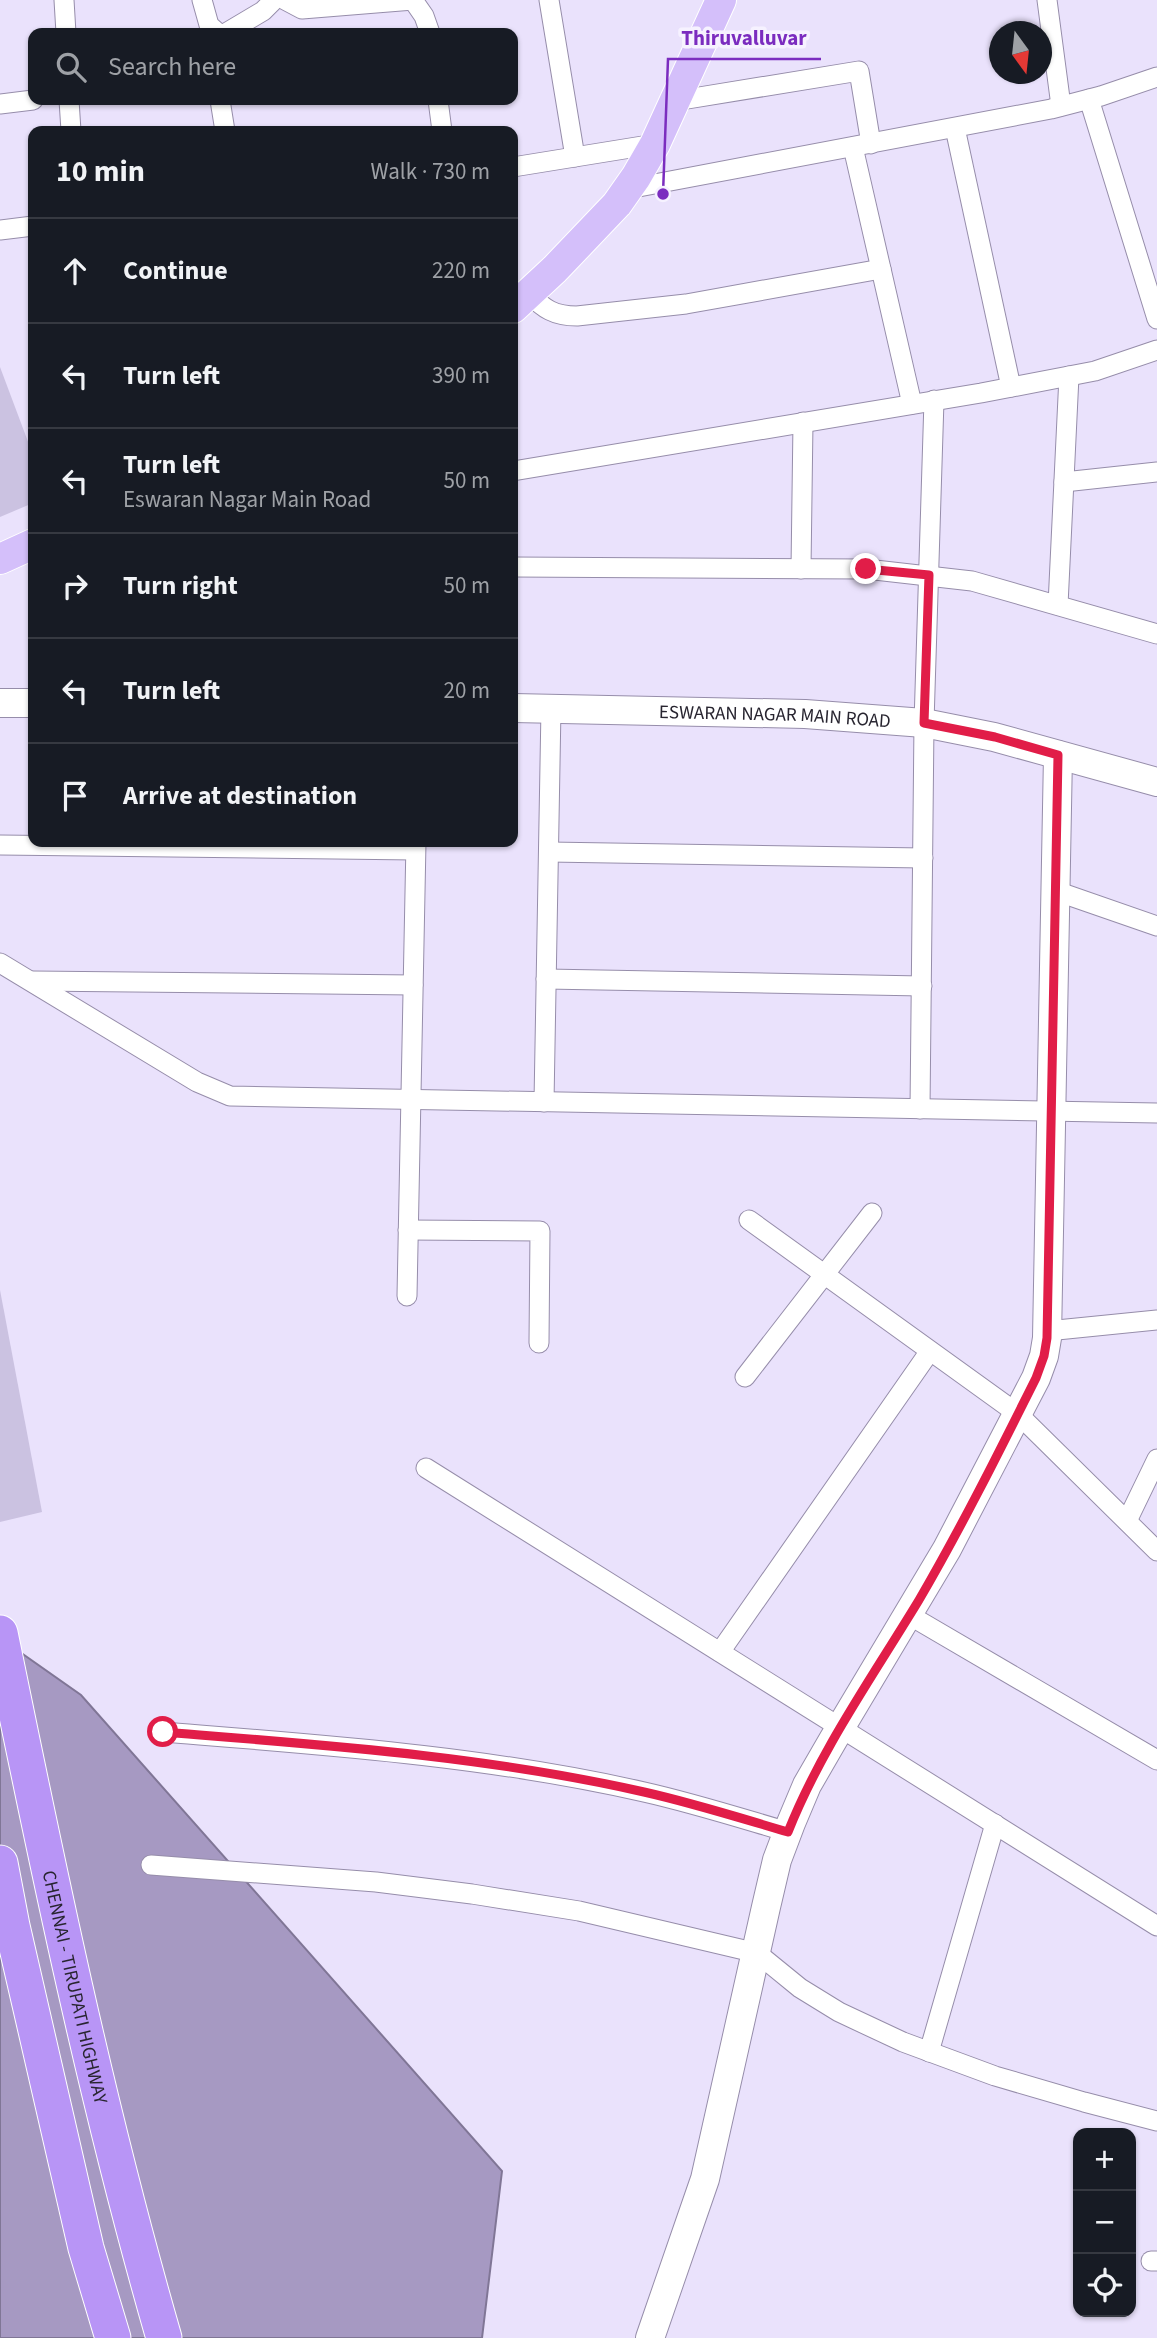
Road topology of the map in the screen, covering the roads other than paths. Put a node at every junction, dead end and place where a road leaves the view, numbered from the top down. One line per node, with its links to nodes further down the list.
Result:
1 (64, 0): 8 (street)
2 (202, 0): 9 (street)
3 (274, 0): 10 (street)
4 (285, 0): 11 (street)
5 (549, 0): 27 (street)
6 (721, 0): 15 (main road)
7 (1046, 0): 20 (street)
8 (66, 28)
9 (212, 28)
10 (234, 28)
11 (428, 28)
12 (1157, 77): 13 (street)
13 (1089, 99): 20 (street); 34 (street)
14 (28, 101): 16 (street)
15 (674, 101): 25 (main road); 26 (street)
16 (0, 104)
17 (69, 105): 21 (street)
18 (221, 105): 22 (street)
19 (439, 105): 23 (street)
20 (1061, 106): 24 (street)
21 (71, 126)
22 (224, 126)
23 (441, 126)
24 (955, 128): 26 (street); 37 (street)
25 (655, 144): 27 (street); 29 (main road)
26 (862, 145): 29 (street); 32 (street)
27 (575, 157): 28 (street)
28 (518, 166)
29 (628, 189): 33 (main road)
30 (28, 227): 31 (street)
31 (0, 230)
32 (881, 269): 33 (street); 39 (street)
33 (521, 300)
34 (1157, 319)
35 (1157, 351): 36 (street)
36 (1069, 376): 37 (street); 43 (street)
37 (1011, 387): 38 (street)
38 (934, 400): 39 (street); 48 (street)
39 (912, 404): 40 (street)
40 (803, 422): 41 (street); 47 (street)
41 (518, 470)
42 (1157, 472): 43 (street)
43 (1064, 482): 49 (street)
44 (28, 546): 45 (main road)
45 (0, 559)
46 (518, 567): 47 (street)
47 (801, 569): 48 (street)
48 (929, 575): 49 (street); 55 (street)
49 (1058, 605): 50 (street)
50 (1157, 634)
51 (0, 703): 52 (street)
52 (28, 703)
53 (518, 708): 54 (street, ESWARAN NAGAR MAIN ROAD)
54 (551, 708): 55 (street, ESWARAN NAGAR MAIN ROAD); 61 (street)
55 (924, 723): 56 (street, ESWARAN NAGAR MAIN ROAD); 62 (street)
56 (1058, 755): 57 (street, ESWARAN NAGAR MAIN ROAD); 63 (street)
57 (1157, 782)
58 (0, 845): 59 (street)
59 (28, 845)
60 (416, 847): 68 (street)
61 (549, 852): 62 (street); 66 (street)
62 (923, 858): 69 (street)
63 (1056, 891): 64 (street); 73 (street)
64 (1157, 926)
65 (0, 963): 67 (street)
66 (546, 979): 69 (street); 71 (street)
67 (30, 981): 68 (street); 70 (street)
68 (413, 985): 70 (street)
69 (922, 986): 72 (street)
70 (411, 1099): 71 (street); 77 (street)
71 (544, 1102): 72 (street)
72 (920, 1109): 73 (street)
73 (1052, 1111): 74 (street); 81 (street)
74 (1157, 1112)
75 (872, 1213): 78 (street)
76 (749, 1220): 78 (street)
77 (408, 1230): 79 (street); 82 (street)
78 (824, 1274): 83 (street); 84 (street)
79 (407, 1296)
80 (1157, 1320): 81 (street)
81 (1047, 1331): 85 (street)
82 (539, 1343)
83 (930, 1350): 85 (street); 92 (street)
84 (745, 1377)
85 (1018, 1414): 88 (street); 90 (street)
86 (1157, 1459): 88 (street)
87 (426, 1468): 92 (street)
88 (1127, 1521): 89 (street)
89 (1157, 1551)
90 (909, 1615): 93 (street); 95 (street)
91 (0, 1633): 105 (highway, CHENNAI - TIRUPATI HIGHWAY)
92 (720, 1652): 93 (street)
93 (841, 1727): 96 (street); 97 (street)
94 (163, 1732): 97 (street)
95 (1157, 1760)
96 (995, 1824): 100 (street); 102 (street)
97 (788, 1832): 101 (street)
98 (0, 1863): 104 (highway)
99 (151, 1865): 101 (street)
100 (1157, 1926)
101 (757, 1953): 102 (street); 106 (street)
102 (929, 2052): 103 (street)
103 (1157, 2121)
104 (113, 2338)
105 (164, 2338)
106 (650, 2338)

